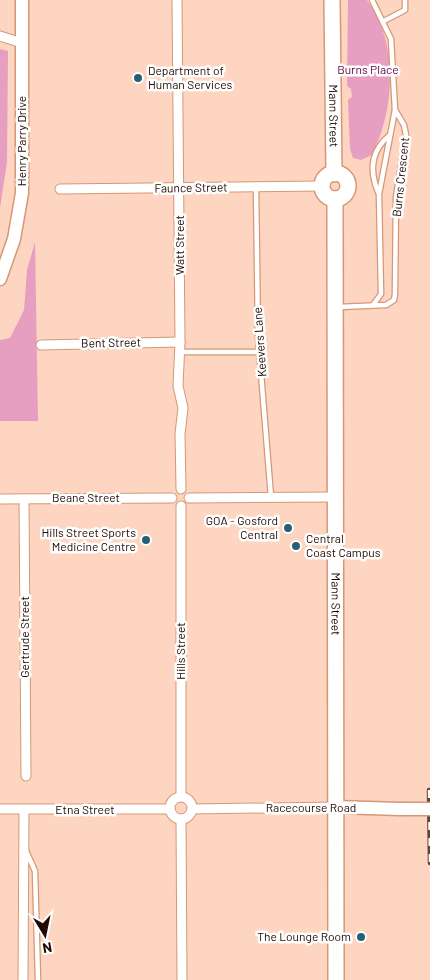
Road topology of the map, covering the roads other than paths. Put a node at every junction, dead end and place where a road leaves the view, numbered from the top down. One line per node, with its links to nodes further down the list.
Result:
1 (22, 0): 8 (main road, Henry Parry Drive)
2 (177, 0): 14 (street, Watt Street)
3 (332, 0): 11 (main road, Mann Street)
4 (372, 0): 6 (lane, Burns Crescent)
5 (405, 0): 6 (lane)
6 (384, 21): 9 (lane, Burns Crescent)
7 (0, 36): 8 (street)
8 (22, 42): 18 (main road, Henry Parry Drive)
9 (395, 110): 10 (lane); 19 (lane, Burns Crescent)
10 (390, 135): 16 (lane); 16 (lane)
11 (334, 174): 12 (main road); 17 (main road, Mann Street)
12 (322, 186): 13 (street, Faunce Street); 17 (main road)
13 (256, 187): 14 (street, Faunce Street); 24 (lane, Keevers Lane)
14 (180, 188): 15 (street, Faunce Street); 21 (street, Watt Street)
15 (60, 190)
16 (379, 194): 19 (lane)
17 (336, 199): 20 (main road, Mann Street)
18 (0, 279)
19 (371, 306): 20 (lane, Burns Crescent)
20 (335, 307): 27 (main road, Mann Street)
21 (180, 342): 22 (street, Bent Street); 23 (street, Watt Street)
22 (41, 344)
23 (180, 352): 24 (lane); 25 (street, Watt Street)
24 (261, 352): 26 (lane, Keevers Lane)
25 (181, 489): 28 (street); 29 (street)
26 (271, 497): 27 (street); 29 (street)
27 (336, 497): 35 (main road, Mann Street)
28 (172, 498): 31 (street, Beane Street); 32 (street)
29 (189, 498): 32 (street)
30 (0, 499): 31 (street, Beane Street)
31 (24, 499): 33 (street, Gertrude Street)
32 (181, 506): 34 (street, Hills Street)
33 (26, 776)
34 (181, 796): 37 (street); 38 (street)
35 (336, 807): 38 (street, Racecourse Road); 39 (main road, Racecourse Road, bridge); 46 (main road, Mann Street)
36 (0, 809): 40 (street, Etna Street)
37 (170, 809): 40 (street, Etna Street); 41 (street)
38 (192, 809): 41 (street)
39 (430, 809)
40 (24, 810): 42 (street)
41 (181, 819): 45 (street)
42 (24, 848): 43 (street); 44 (lane)
43 (23, 980)
44 (38, 980)
45 (182, 980)
46 (336, 980)

